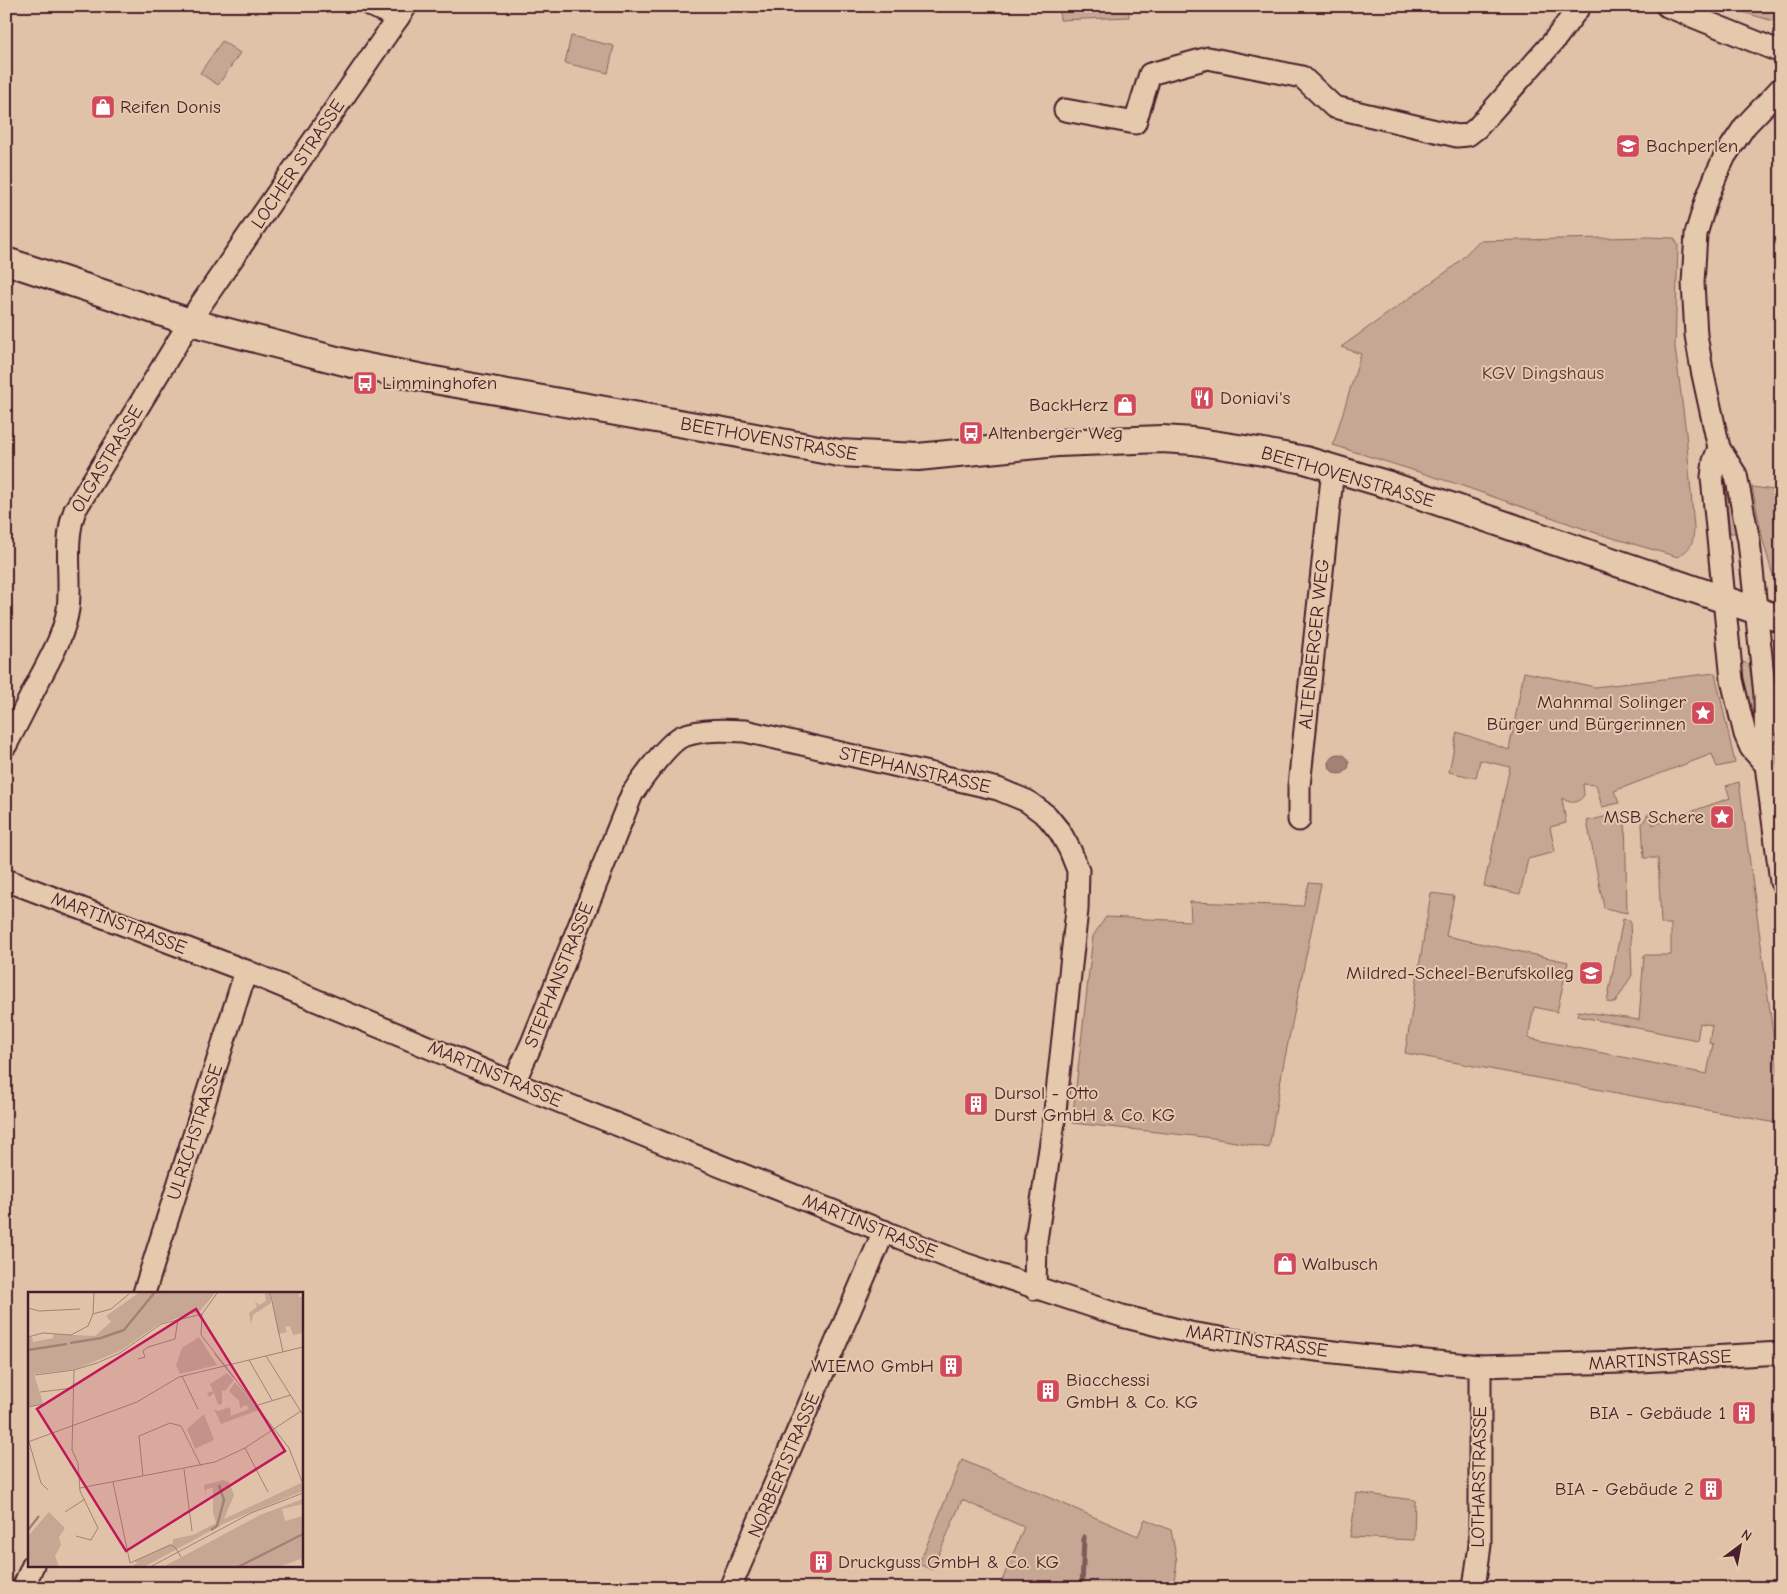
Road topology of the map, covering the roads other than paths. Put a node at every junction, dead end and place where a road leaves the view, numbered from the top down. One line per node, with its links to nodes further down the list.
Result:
1 (372, 6): 4 (street)
2 (1580, 6): 7 (street)
3 (1667, 6): 5 (street)
4 (402, 12): 9 (street, LOCHER STRASSE)
5 (1781, 52)
6 (1781, 88): 10 (street)
7 (1065, 110)
8 (6, 262): 9 (main road, BEETHOVENSTRASSE)
9 (190, 322): 11 (main road, BEETHOVENSTRASSE); 14 (street, OLGASTRASSE)
10 (1718, 448): 12 (street); 13 (street)
11 (1333, 468): 12 (main road, BEETHOVENSTRASSE); 16 (street, ALTENBERGER WEG)
12 (1725, 600): 13 (main road, BEETHOVENSTRASSE); 15 (street)
13 (1769, 615): 15 (street)
14 (6, 745)
15 (1766, 765): 18 (street)
16 (1299, 820)
17 (6, 880): 19 (street, MARTINSTRASSE)
18 (1781, 882)
19 (246, 971): 20 (street, MARTINSTRASSE); 23 (street, ULRICHSTRASSE)
20 (514, 1082): 21 (street, MARTINSTRASSE); 22 (street, STEPHANSTRASSE)
21 (884, 1231): 22 (street, MARTINSTRASSE); 28 (street, NORBERTSTRASSE)
22 (1035, 1288): 25 (street, MARTINSTRASSE)
23 (144, 1292)
24 (1781, 1353): 25 (street, MARTINSTRASSE)
25 (1480, 1366): 29 (street, LOTHARSTRASSE)
26 (33, 1566): 27 (street)
27 (23, 1588)
28 (730, 1588)
29 (1474, 1588)

